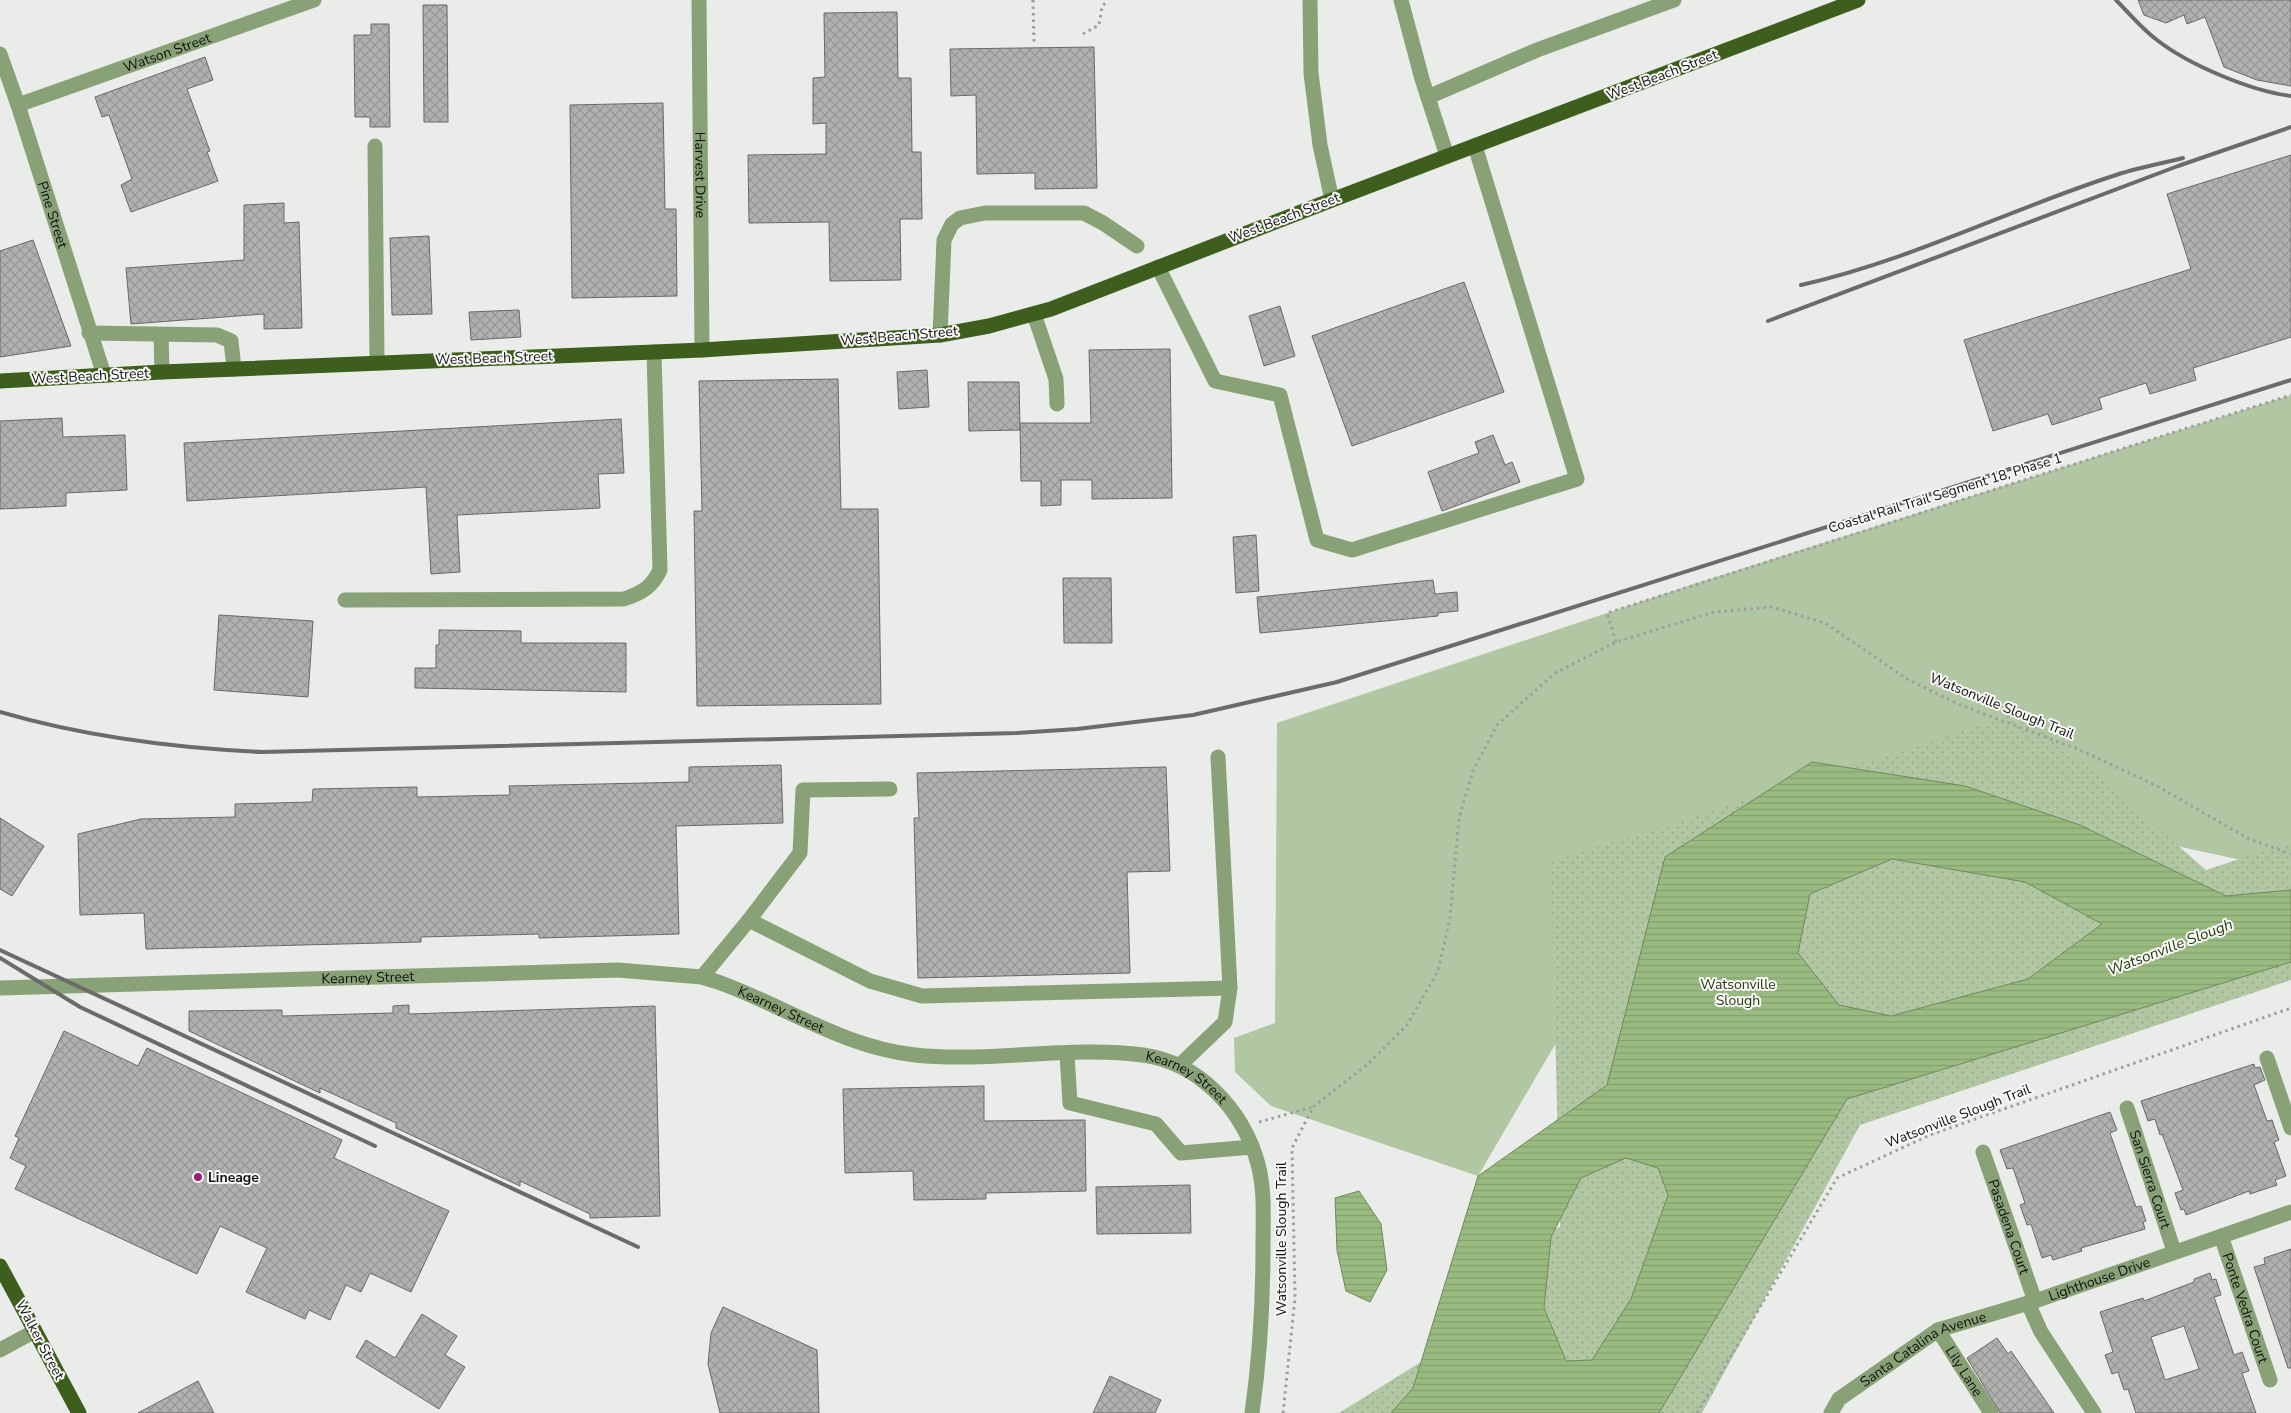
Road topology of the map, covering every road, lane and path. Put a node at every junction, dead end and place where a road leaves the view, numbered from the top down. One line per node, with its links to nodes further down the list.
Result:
1 (314, 0): 13 (street, Watson Street)
2 (700, 0): 24 (street, Harvest Drive)
3 (1033, 0): 10 (path)
4 (1108, 0): 9 (path)
5 (1310, 0): 17 (street)
6 (1401, 0): 12 (street)
7 (1674, 0): 12 (street)
8 (1858, 0): 15 (main road, West Beach Street)
9 (1083, 34)
10 (1034, 44)
11 (0, 54): 13 (street, Pine Street)
12 (1428, 97): 16 (street)
13 (18, 105): 21 (street, Pine Street)
14 (374, 146): 26 (street)
15 (1475, 146): 16 (main road, West Beach Street); 19 (street)
16 (1447, 156): 17 (main road, West Beach Street)
17 (1332, 200): 19 (main road, West Beach Street)
18 (1138, 246): 23 (street)
19 (1158, 267): 20 (main road, West Beach Street)
20 (1034, 314): 23 (main road, West Beach Street); 32 (street)
21 (89, 333): 22 (street); 29 (street, Pine Street)
22 (161, 335): 27 (street); 28 (street)
23 (940, 335): 24 (main road, West Beach Street)
24 (702, 350): 25 (main road, West Beach Street)
25 (654, 352): 26 (main road, West Beach Street); 33 (street)
26 (377, 363): 27 (main road, West Beach Street)
27 (234, 369): 28 (main road, West Beach Street)
28 (162, 372): 29 (main road, West Beach Street)
29 (104, 375): 30 (main road, West Beach Street)
30 (0, 381)
31 (2291, 395): 34 (path, Coastal Rail Trail Segment 18, Phase 1)
32 (1057, 404)
33 (345, 600)
34 (1616, 642): 37 (path, Watsonville Slough Trail); 46 (path, Watsonville Slough Trail)
35 (1218, 757): 41 (street)
36 (890, 789): 38 (street)
37 (2291, 854)
38 (749, 920): 39 (street); 41 (street)
39 (702, 977): 40 (street, Kearney Street); 43 (street, Kearney Street)
40 (0, 988)
41 (1230, 988): 45 (street)
42 (2291, 1008): 64 (path, Watsonville Slough Trail)
43 (1067, 1054): 45 (street, Kearney Street); 50 (street)
44 (2267, 1058): 49 (street)
45 (1180, 1065): 48 (street, Kearney Street)
46 (1313, 1107): 48 (path); 63 (path, Watsonville Slough Trail)
47 (2127, 1108): 54 (street, San Sierra Court)
48 (1241, 1127): 50 (street, Kearney Street)
49 (2291, 1128)
50 (1252, 1147): 62 (street, Kearney Street)
51 (1983, 1152): 56 (street, Pasadena Court)
52 (2291, 1212): 53 (street, Lighthouse Drive)
53 (2221, 1236): 54 (street, Lighthouse Drive); 60 (street, Ponte Vedra Court)
54 (2174, 1251): 56 (street, Lighthouse Drive)
55 (0, 1266): 58 (main road, Walker Street)
56 (2032, 1302): 57 (street, Santa Catalina Avenue); 67 (street)
57 (1938, 1330): 65 (street, Santa Catalina Avenue); 66 (street, Lily Lane)
58 (35, 1331): 59 (street); 61 (main road, Walker Street)
59 (0, 1350)
60 (2270, 1380)
61 (79, 1413)
62 (1252, 1413)
63 (1283, 1413)
64 (1697, 1413)
65 (1831, 1413)
66 (1991, 1413)
67 (2094, 1413)

